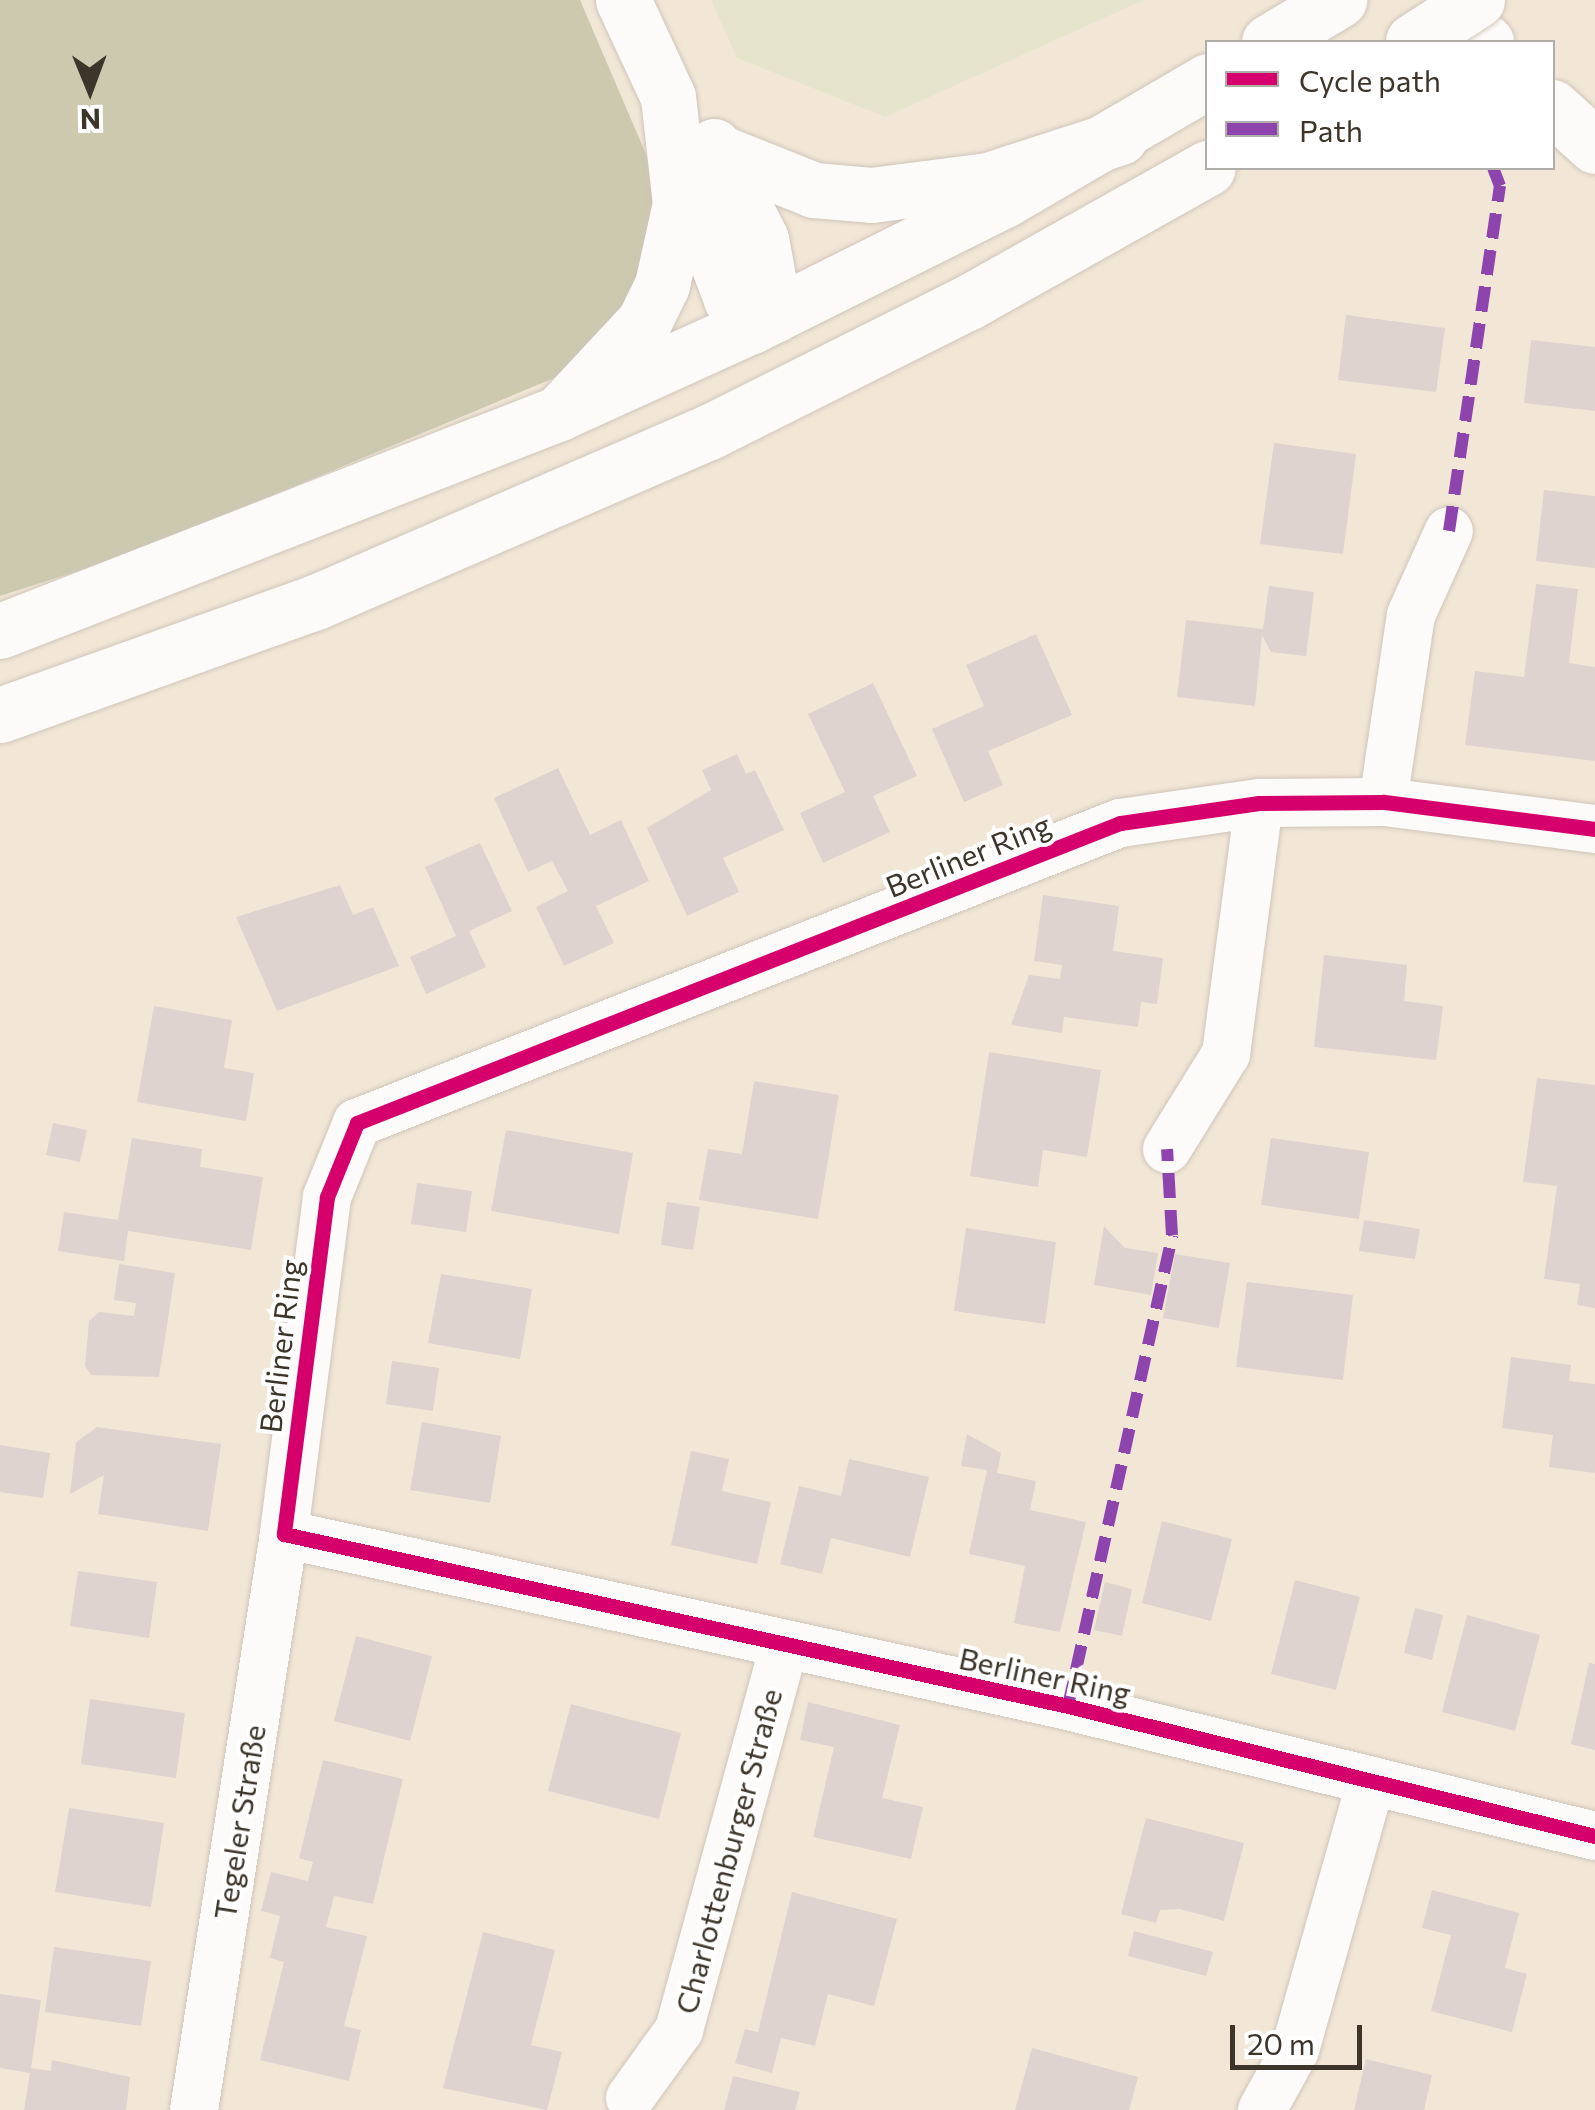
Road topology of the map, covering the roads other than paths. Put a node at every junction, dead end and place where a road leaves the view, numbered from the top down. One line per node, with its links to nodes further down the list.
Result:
1 (623, 0): 10 (main road)
2 (1339, 0): 4 (main road)
3 (1481, 27): 5 (main road, bridge)
4 (1272, 40)
5 (1421, 40)
6 (1205, 84): 8 (main road)
7 (1555, 110): 9 (main road)
8 (1120, 137): 10 (main road); 12 (main road)
9 (1595, 146)
10 (699, 157): 12 (main road); 14 (main road)
11 (1205, 170): 13 (main road)
12 (765, 327): 13 (main road); 14 (main road); 15 (main road)
13 (860, 358): 15 (main road)
14 (559, 413): 17 (main road)
15 (709, 432): 18 (main road)
16 (1449, 531): 19 (street)
17 (0, 632)
18 (0, 716)
19 (1383, 802): 20 (street, Berliner Ring); 21 (street, Berliner Ring)
20 (1258, 803): 22 (street); 23 (street, Berliner Ring)
21 (1595, 829)
22 (1167, 1149)
23 (284, 1534): 24 (street, Berliner Ring); 28 (street, Tegeler Straße)
24 (783, 1650): 25 (street, Berliner Ring); 27 (street, Charlottenburger Straße)
25 (1371, 1781): 26 (street, Berliner Ring); 29 (street)
26 (1595, 1836)
27 (630, 2098)
28 (194, 2110)
29 (1262, 2110)

